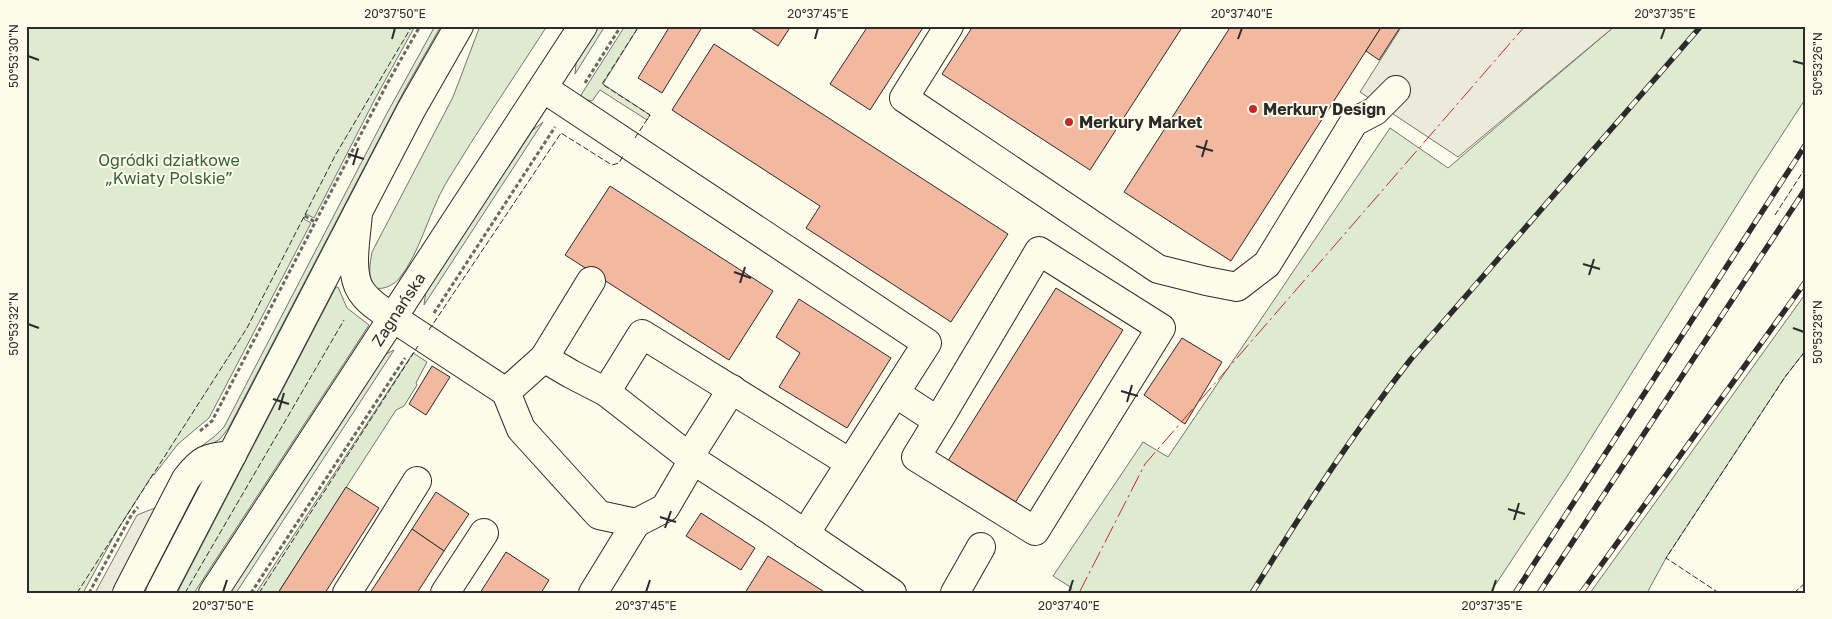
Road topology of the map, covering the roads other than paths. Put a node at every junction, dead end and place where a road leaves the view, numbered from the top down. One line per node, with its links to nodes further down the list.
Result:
1 (459, 26): 6 (main road)
2 (583, 26): 4 (main road, Zagnańska)
3 (949, 26): 5 (main road)
4 (542, 88): 8 (main road, Zagnańska); 13 (main road)
5 (1396, 90)
6 (358, 212): 8 (main road); 15 (main road)
7 (591, 281): 9 (main road)
8 (392, 318): 11 (main road); 25 (main road, Zagnańska)
9 (544, 358): 11 (main road); 12 (main road)
10 (732, 389): 12 (main road); 16 (main road); 17 (main road)
11 (506, 392): 19 (main road)
12 (606, 392): 16 (main road)
13 (895, 393): 14 (main road); 17 (main road)
14 (938, 421): 14 (main road)
15 (232, 455): 23 (main road); 24 (main road)
16 (691, 459): 19 (main road); 21 (main road)
17 (850, 463): 21 (main road)
18 (417, 481): 26 (main road)
19 (636, 523): 28 (main road)
20 (484, 533): 27 (main road)
21 (805, 534): 29 (main road)
22 (981, 548): 30 (main road)
23 (127, 593)
24 (160, 593)
25 (213, 593)
26 (347, 593)
27 (445, 593)
28 (594, 593)
29 (892, 593)
30 (955, 593)

